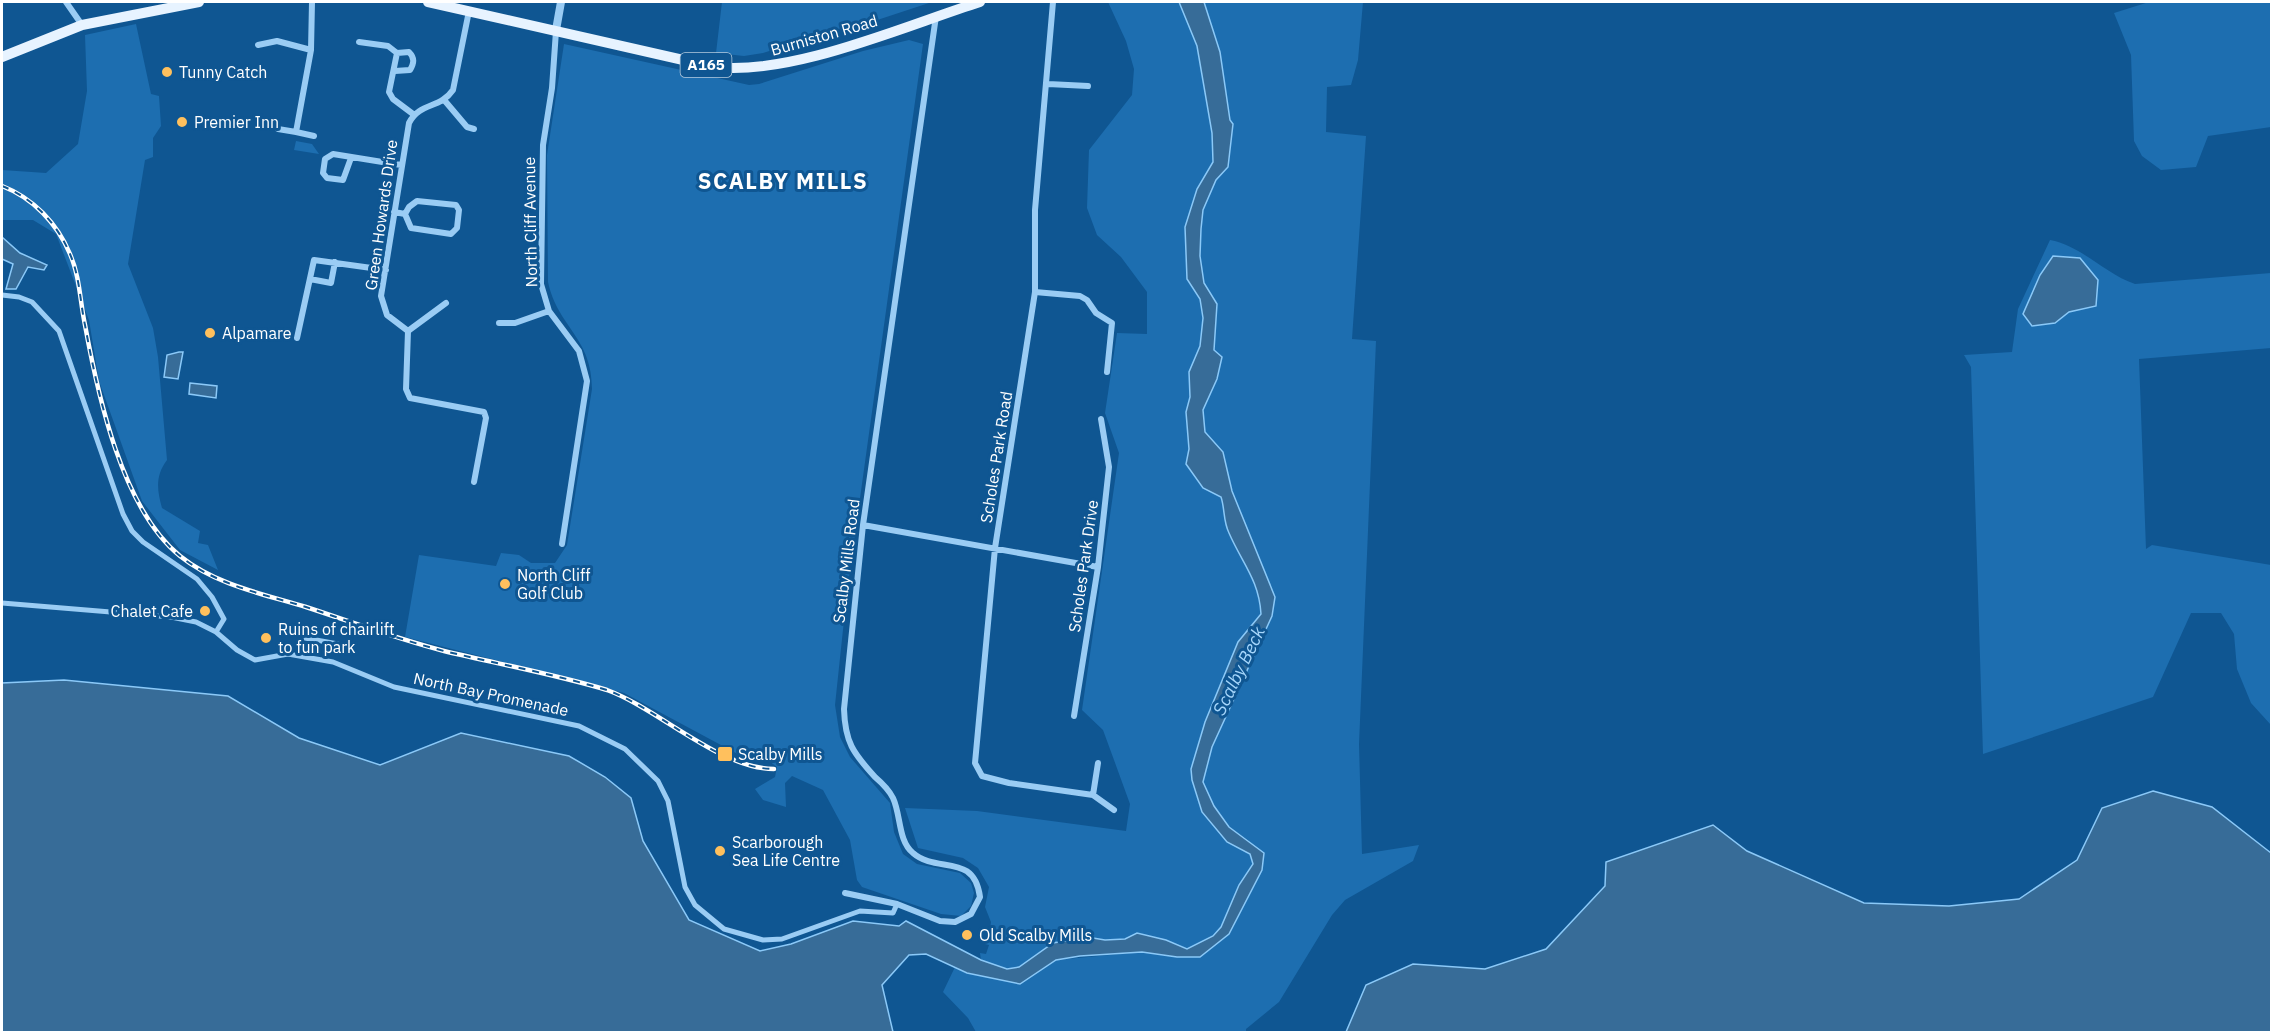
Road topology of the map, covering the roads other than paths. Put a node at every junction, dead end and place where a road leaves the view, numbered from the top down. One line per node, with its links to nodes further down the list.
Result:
1 (66, 2): 10 (street)
2 (200, 2): 10 (main road)
3 (312, 2): 14 (street)
4 (428, 2): 8 (main road, Burniston Road / A165)
5 (561, 2): 11 (street)
6 (980, 2): 9 (main road, Burniston Road / A165)
7 (1053, 2): 18 (street, Scholes Park Road)
8 (469, 11): 11 (main road, Burniston Road / A165); 20 (street)
9 (937, 16): 11 (main road, Burniston Road / A165); 43 (street, Scalby Mills Road)
10 (82, 25): 16 (main road)
11 (556, 30): 36 (street, North Cliff Avenue)
12 (359, 42): 15 (street)
13 (258, 45): 14 (street)
14 (310, 50): 24 (street)
15 (397, 53): 17 (street); 17 (street)
16 (2, 57)
17 (394, 71): 21 (street)
18 (1048, 84): 19 (street); 33 (street, Scholes Park Road)
19 (1088, 86)
20 (445, 101): 21 (street); 23 (street)
21 (413, 114): 27 (street, Green Howards Drive)
22 (278, 129): 24 (street)
23 (474, 129)
24 (296, 132): 25 (street)
25 (314, 136)
26 (351, 158): 26 (street); 27 (street)
27 (401, 165): 28 (street, Green Howards Drive)
28 (394, 212): 29 (street); 31 (street, Green Howards Drive)
29 (405, 214): 29 (street)
30 (335, 262): 31 (street); 32 (street); 32 (street)
31 (386, 270): 38 (street, Green Howards Drive)
32 (310, 279): 39 (street)
33 (1035, 292): 40 (street); 45 (street, Scholes Park Road)
34 (2, 295): 48 (street)
35 (446, 303): 38 (street)
36 (549, 311): 37 (street); 44 (street, North Cliff Avenue)
37 (500, 323)
38 (408, 331): 42 (street)
39 (297, 338)
40 (1107, 372)
41 (1101, 419): 46 (street, Scholes Park Drive)
42 (474, 482)
43 (863, 525): 45 (street); 56 (street, Scalby Mills Road)
44 (562, 544)
45 (995, 548): 46 (street); 53 (street, Scholes Park Road)
46 (1098, 567): 51 (street, Scholes Park Drive)
47 (2, 603): 48 (street, North Bay Promenade)
48 (216, 632): 56 (street, North Bay Promenade)
49 (305, 638): 50 (street)
50 (338, 649)
51 (1074, 716)
52 (1098, 763): 53 (street)
53 (1093, 795): 54 (street, Scholes Park Road)
54 (1114, 810)
55 (845, 893): 56 (street, Scalby Mills Road)
56 (897, 904)

